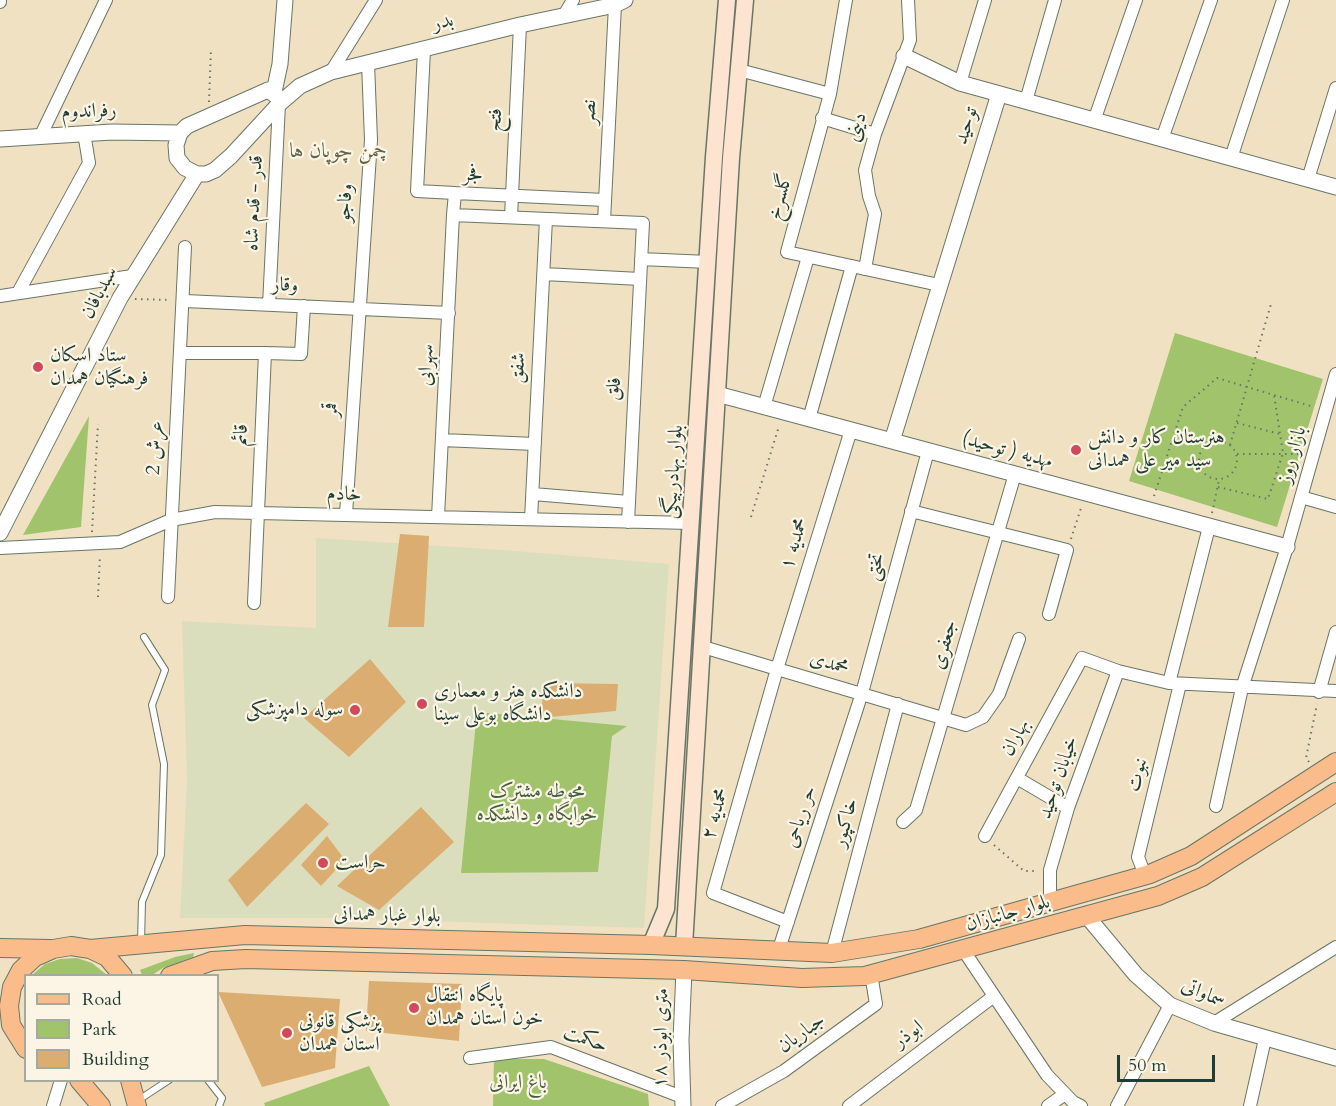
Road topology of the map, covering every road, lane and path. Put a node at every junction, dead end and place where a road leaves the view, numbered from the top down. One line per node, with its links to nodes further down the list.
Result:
1 (106, 0): 35 (street)
2 (285, 0): 27 (street)
3 (376, 0): 22 (street)
4 (573, 0): 15 (street)
5 (727, 0): 52 (main road, بلوار بهادربیگی)
6 (745, 0): 21 (main road, بلوار بهادربیگی)
7 (846, 0): 25 (street, گلسرخ)
8 (908, 0): 19 (street, دینی)
9 (985, 0): 23 (street)
10 (1055, 0): 28 (street)
11 (1136, 0): 31 (street)
12 (1211, 0): 37 (street)
13 (1283, 0): 38 (street)
14 (620, 3): 15 (street, بدر); 44 (street, نصر)
15 (563, 16): 16 (street, بدر)
16 (520, 25): 18 (street, بدر); 43 (street, فتح)
17 (212, 48): 29 (path)
18 (424, 50): 20 (street, بدر); 42 (street)
19 (904, 56): 23 (street); 34 (street, دینی)
20 (368, 63): 22 (street, بدر); 66 (street, وفاجو)
21 (739, 70): 25 (street); 73 (main road, بلوار بهادربیگی)
22 (331, 72): 27 (street, بدر)
23 (960, 83): 26 (street)
24 (1336, 88): 40 (street)
25 (830, 94): 30 (street, گلسرخ)
26 (999, 94): 28 (street, توحید); 58 (street, توحید)
27 (277, 98): 29 (street); 39 (street); 64 (street, قدر - قدم شاه)
28 (1026, 101): 31 (street, توحید)
29 (208, 116): 33 (street)
30 (822, 118): 34 (street); 50 (street, گلسرخ)
31 (1095, 121): 37 (street, توحید)
32 (84, 133): 33 (street, رفراندوم); 35 (street, رفراندوم); 59 (street)
33 (180, 133): 39 (street)
34 (875, 134): 54 (street, دینی)
35 (41, 135): 36 (street, رفراندوم)
36 (0, 139)
37 (1162, 140): 38 (street, توحید)
38 (1232, 158): 40 (street, توحید)
39 (197, 174): 56 (street, سبدبافان)
40 (1308, 179): 41 (street, توحید)
41 (1336, 187)
42 (455, 193): 43 (street, فجر); 45 (street, فجر)
43 (512, 195): 44 (street, فجر); 46 (street, فتح)
44 (605, 200): 48 (street, نصر)
45 (453, 215): 46 (street, فجر); 67 (street, سهرابی)
46 (511, 217): 47 (street, فجر)
47 (546, 219): 48 (street, فجر); 55 (street, شفق)
48 (604, 221): 51 (street, فلق)
49 (185, 247): 62 (street, عرش 2)
50 (808, 257): 53 (street, گلسرخ); 75 (street)
51 (641, 259): 52 (street); 57 (street, فلق)
52 (708, 262): 72 (main road, بلوار بهادربیگی)
53 (852, 266): 54 (street, گلسرخ); 78 (street)
54 (865, 269): 58 (street, گلسرخ)
55 (544, 274): 57 (street); 86 (street, شفق)
56 (132, 276): 59 (street); 61 (street, سبدبافان)
57 (640, 279): 99 (street, فلق)
58 (939, 285): 85 (street, توحید)
59 (19, 291): 60 (street)
60 (0, 296)
61 (120, 298): 62 (path); 113 (street, سبدبافان)
62 (185, 301): 64 (street, وقار); 68 (street, عرش 2)
63 (1271, 304): 71 (path)
64 (269, 305): 65 (street, وقار)
65 (304, 306): 66 (street, وقار); 69 (street)
66 (358, 309): 67 (street, وقار); 104 (street, قمر)
67 (449, 313): 84 (street, سهرابی)
68 (182, 352): 69 (street); 108 (street, عرش 2)
69 (265, 353): 102 (street, قائم)
70 (1336, 374): 76 (street, بازار روز)
71 (1247, 387): 74 (path); 79 (path); 81 (path)
72 (700, 394): 73 (main road); 110 (main road, بلوار بهادربیگی)
73 (717, 394): 75 (street, مهدیه ( توحید)); 125 (main road, بلوار بهادربیگی)
74 (1274, 395): 76 (path); 83 (path)
75 (764, 407): 77 (street, مهدیه ( توحید))
76 (1326, 411): 92 (street, بازار روز)
77 (783, 412): 78 (street, مهدیه ( توحید)); 106 (path)
78 (809, 419): 82 (street, مهدیه ( توحید))
79 (1237, 423): 83 (path); 87 (path)
80 (98, 424): 114 (path)
81 (1176, 429): 88 (path); 101 (path)
82 (851, 430): 85 (street, مهدیه ( توحید)); 126 (street, محمدیه ۱)
83 (1280, 434): 90 (path)
84 (442, 440): 86 (street); 105 (street, سهرابی)
85 (892, 441): 89 (street, مهدیه ( توحید))
86 (535, 444): 97 (street, شفق)
87 (1230, 445): 88 (path); 91 (path)
88 (1203, 447): 94 (path)
89 (928, 451): 93 (street, مهدیه ( توحید)); 103 (street, تختی)
90 (1282, 453): 91 (path); 92 (path); 95 (path)
91 (1237, 454): 94 (path)
92 (1313, 455): 98 (street, بازار روز)
93 (1015, 474): 96 (street, مهدیه ( توحید)); 112 (street, جعفری)
94 (1219, 480): 95 (path)
95 (1218, 487): 111 (path)
96 (1085, 493): 101 (street, مهدیه ( توحید)); 117 (path)
97 (533, 494): 99 (street); 107 (street, شفق)
98 (1301, 497): 100 (street); 115 (street, بازار روز)
99 (629, 502): 109 (street, فلق)
100 (1336, 507)
101 (1150, 511): 111 (street, مهدیه ( توحید))
102 (259, 512): 104 (street, خادم); 108 (street, خادم); 120 (street, قائم)
103 (911, 512): 112 (street); 132 (street, تختی)
104 (346, 514): 105 (street, خادم)
105 (438, 517): 107 (street, خادم)
106 (751, 517)
107 (531, 519): 109 (street, خادم)
108 (171, 520): 114 (street, خادم); 119 (street, عرش 2)
109 (628, 522): 110 (street, خادم)
110 (691, 523): 149 (main road, بلوار بهادربیگی)
111 (1209, 527): 115 (street, مهدیه ( توحید)); 128 (street, نبوت)
112 (998, 532): 117 (street); 134 (street, جعفری)
113 (0, 533)
114 (96, 543): 116 (street, خادم); 118 (path)
115 (1287, 547): 129 (street, بازار روز)
116 (0, 548)
117 (1067, 550): 121 (street)
118 (98, 597)
119 (168, 597)
120 (254, 603)
121 (1049, 614)
122 (1336, 632): 130 (street)
123 (144, 637): 148 (lane)
124 (1019, 639): 134 (street, محمدی)
125 (703, 647): 126 (street, محمدی); 150 (main road, بلوار بهادربیگی)
126 (777, 669): 132 (street, محمدی); 147 (street, محمدیه ۲)
127 (1118, 671): 128 (street); 137 (street, بهاران); 140 (street, خیابان توحید)
128 (1174, 683): 129 (street); 144 (street, نبوت)
129 (1242, 688): 130 (street); 139 (street, بازار روز)
130 (1319, 692): 131 (street); 136 (path)
131 (1336, 692)
132 (862, 693): 133 (street, محمدی); 147 (street, حر ریاحی)
133 (898, 704): 134 (street, محمدی); 157 (street, خاکپور)
134 (945, 717): 141 (street, جعفری)
135 (1336, 762): 136 (main road, بلوار جانبازان)
136 (1320, 772): 138 (main road); 144 (main road, بلوار جانبازان)
137 (1017, 778): 140 (street); 142 (street, بهاران)
138 (1335, 793): 146 (main road, بلوار جانبازان)
139 (1216, 806)
140 (1068, 808): 143 (street, خیابان توحید)
141 (903, 822)
142 (985, 836): 143 (path)
143 (1050, 870): 145 (street, خیابان توحید)
144 (1145, 875): 145 (main road, بلوار جانبازان)
145 (1050, 901): 157 (main road, بلوار جانبازان)
146 (1086, 915): 155 (main road, بلوار جانبازان); 163 (street, سماواتی)
147 (788, 922): 156 (street, حر ریاحی)
148 (141, 944): 149 (main road, بلوار غبار همدانی); 154 (main road, بلوار غبار همدانی)
149 (651, 945): 150 (main road, بلوار غبار همدانی)
150 (684, 946): 156 (main road, بلوار جانبازان)
151 (1336, 947): 165 (street)
152 (0, 948): 153 (main road, بلوار غبار همدانی)
153 (53, 949): 154 (main road, بلوار غبار همدانی); 164 (main road)
154 (90, 949): 159 (main road)
155 (964, 951): 161 (main road, بلوار جانبازان); 162 (street)
156 (778, 952): 157 (main road, بلوار جانبازان)
157 (832, 953)
158 (684, 970): 160 (main road, بلوار جانبازان); 161 (main road, بلوار جانبازان); 176 (street, ۱۸ متری ابوذر)
159 (122, 974)
160 (173, 974)
161 (871, 974): 181 (street, جباریان)
162 (994, 996): 175 (street); 182 (street, ابوذر)
163 (1170, 1005): 165 (street, سماواتی); 185 (street)
164 (5, 1022): 167 (main road)
165 (1214, 1023): 166 (street, سماواتی)
166 (1264, 1039): 169 (street, سماواتی); 186 (street)
167 (24, 1046)
168 (470, 1058): 176 (street, حکمت)
169 (1336, 1058)
170 (60, 1082): 178 (street)
171 (81, 1082): 179 (main road)
172 (130, 1082): 177 (main road)
173 (166, 1082): 177 (lane)
174 (210, 1082): 180 (lane)
175 (1065, 1094): 183 (street); 184 (street)
176 (682, 1101)
177 (136, 1104)
178 (52, 1106)
179 (101, 1106)
180 (219, 1106)
181 (723, 1106)
182 (849, 1106)
183 (1048, 1106)
184 (1081, 1106)
185 (1117, 1106)
186 (1250, 1106)

